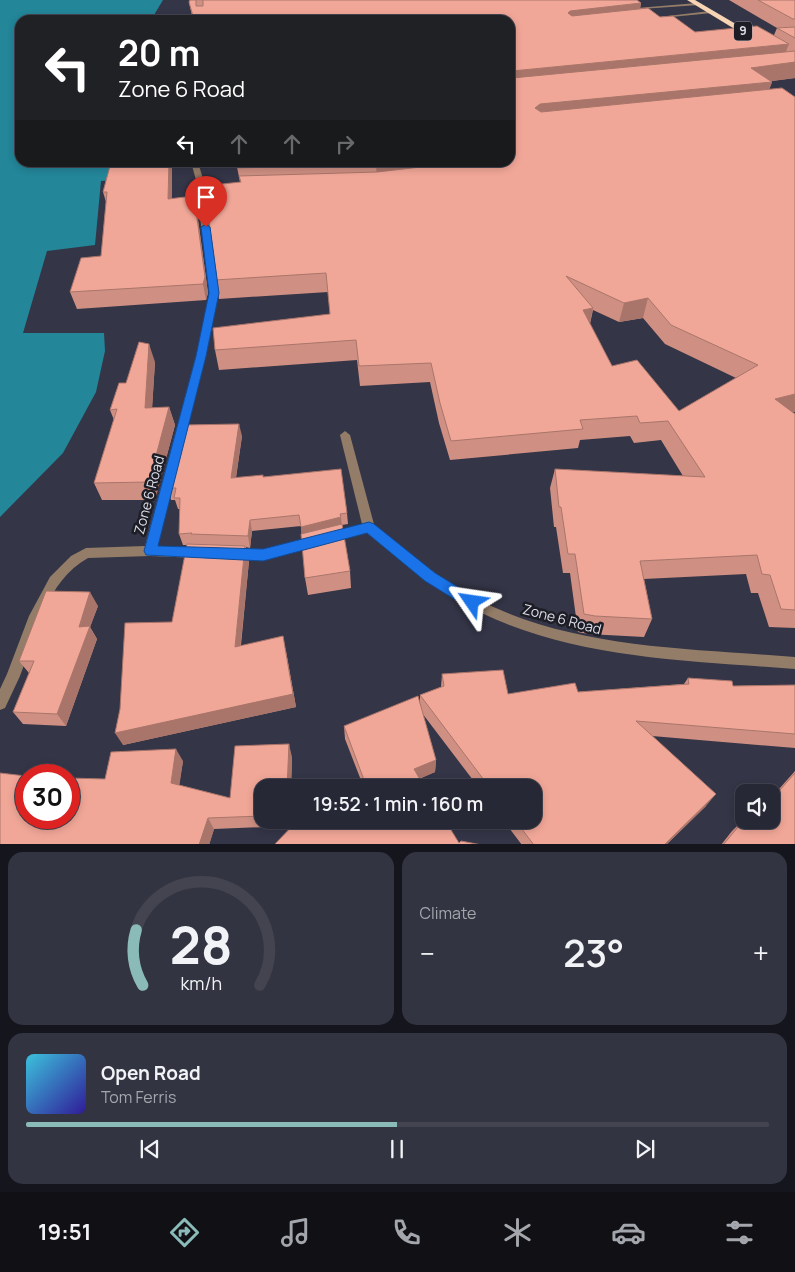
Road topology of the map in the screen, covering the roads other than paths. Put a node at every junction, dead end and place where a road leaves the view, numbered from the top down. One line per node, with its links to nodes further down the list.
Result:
1 (690, 0): 3 (highway, 9)
2 (628, 4): 4 (street)
3 (697, 4): 4 (street); 6 (highway, 9)
4 (634, 8): 5 (street)
5 (618, 9)
6 (710, 12): 7 (street); 8 (highway, 9)
7 (650, 19)
8 (759, 40)
9 (196, 167): 11 (street, Zone 6 Road)
10 (238, 190): 11 (street)
11 (203, 191): 14 (street, Zone 6 Road)
12 (345, 435): 13 (street)
13 (369, 528): 14 (street, Zone 6 Road); 15 (street, Zone 6 Road)
14 (150, 551): 16 (street)
15 (795, 663)
16 (0, 703)

